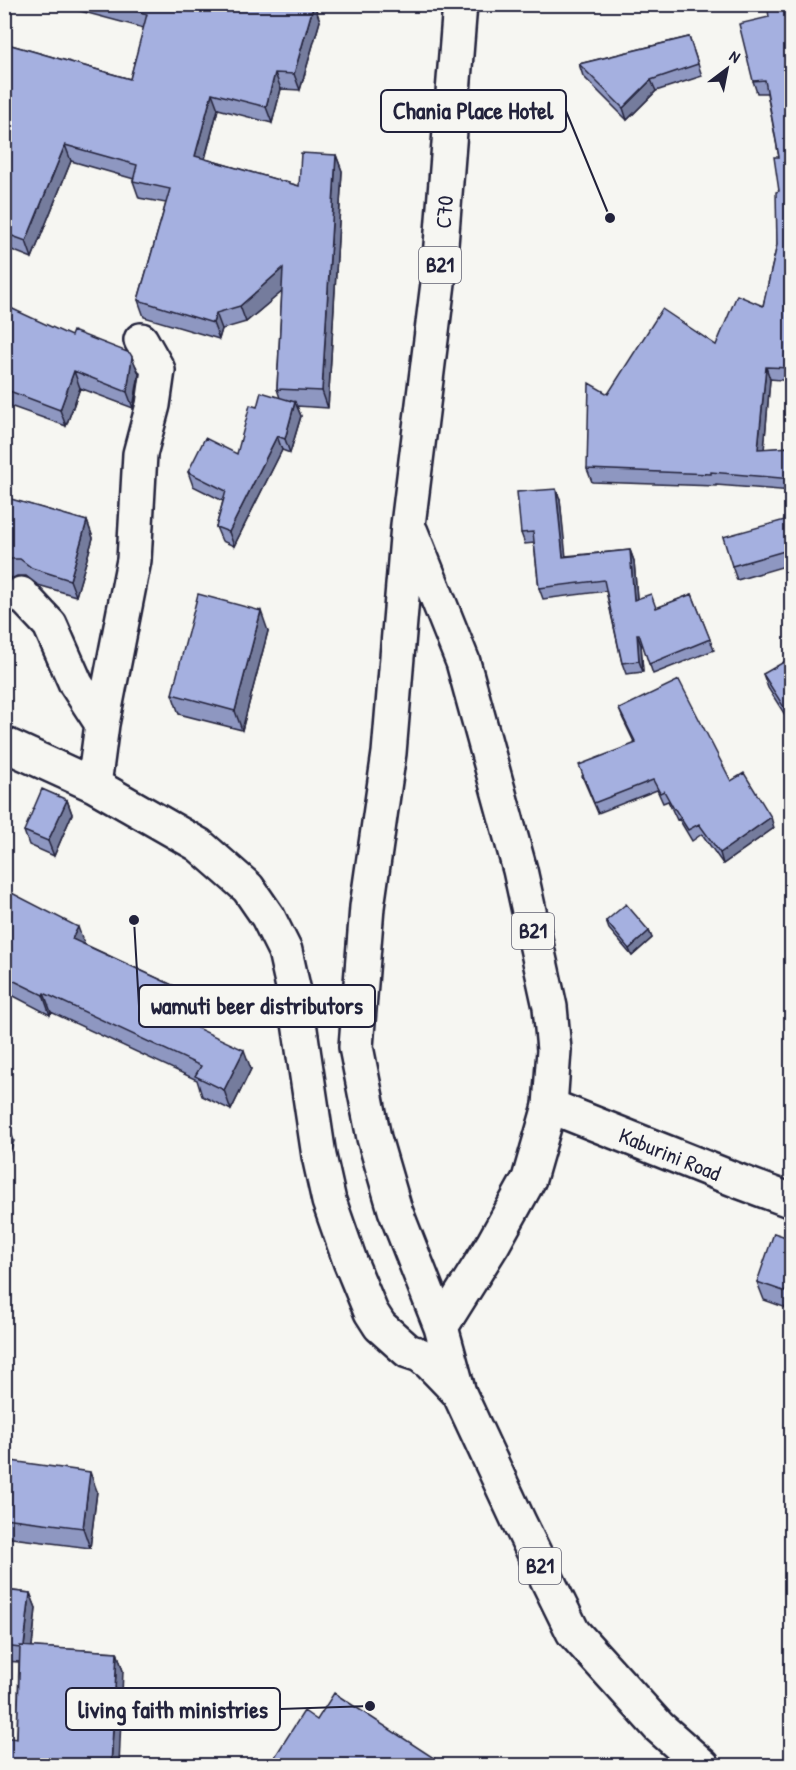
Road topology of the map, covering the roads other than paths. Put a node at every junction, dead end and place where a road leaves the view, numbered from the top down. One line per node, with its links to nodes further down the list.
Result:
1 (460, 4): 3 (main road, C70 / B21)
2 (141, 340): 5 (main road)
3 (408, 525): 8 (main road, B21); 10 (main road, B21)
4 (21, 594): 5 (main road)
5 (102, 724): 7 (main road)
6 (4, 744): 7 (main road)
7 (94, 785): 11 (main road)
8 (550, 1106): 9 (main road, Kaburini Road); 10 (main road, B21)
9 (792, 1201)
10 (441, 1327): 11 (main road, B21)
11 (459, 1393): 12 (main road, B21)
12 (703, 1766)

